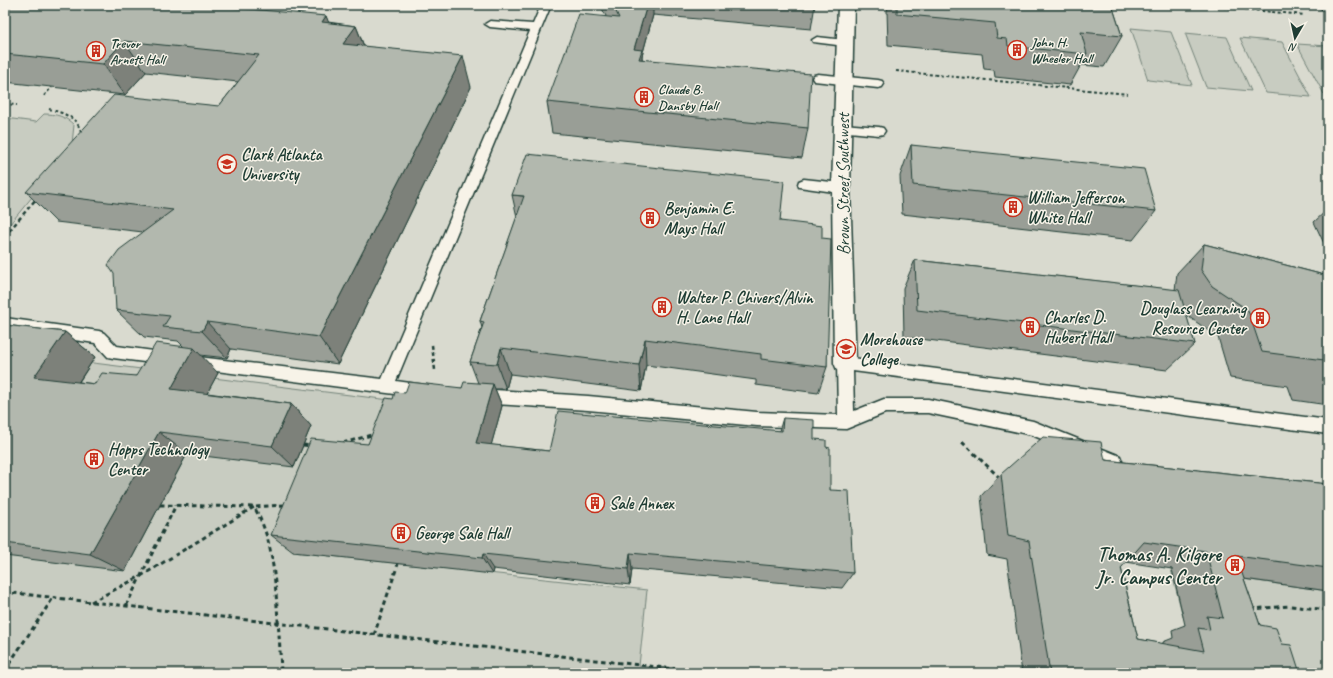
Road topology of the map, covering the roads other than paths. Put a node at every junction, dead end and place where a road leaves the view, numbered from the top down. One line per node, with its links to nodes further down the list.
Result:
1 (546, 5): 4 (lane)
2 (846, 5): 6 (street, Brown Street Southwest)
3 (490, 24): 4 (lane)
4 (537, 28): 16 (lane)
5 (817, 40): 6 (lane)
6 (845, 43): 8 (street, Brown Street Southwest)
7 (818, 78): 8 (lane)
8 (844, 81): 9 (lane); 10 (street, Brown Street Southwest)
9 (878, 84)
10 (843, 128): 11 (lane); 13 (street, Brown Street Southwest)
11 (879, 132)
12 (804, 184): 13 (lane)
13 (841, 188): 15 (street, Brown Street Southwest)
14 (5, 324): 16 (lane)
15 (845, 363): 19 (lane); 20 (lane)
16 (386, 387): 17 (lane)
17 (438, 392)
18 (461, 395): 19 (lane)
19 (846, 422): 21 (lane)
20 (1328, 427)
21 (1114, 461)

